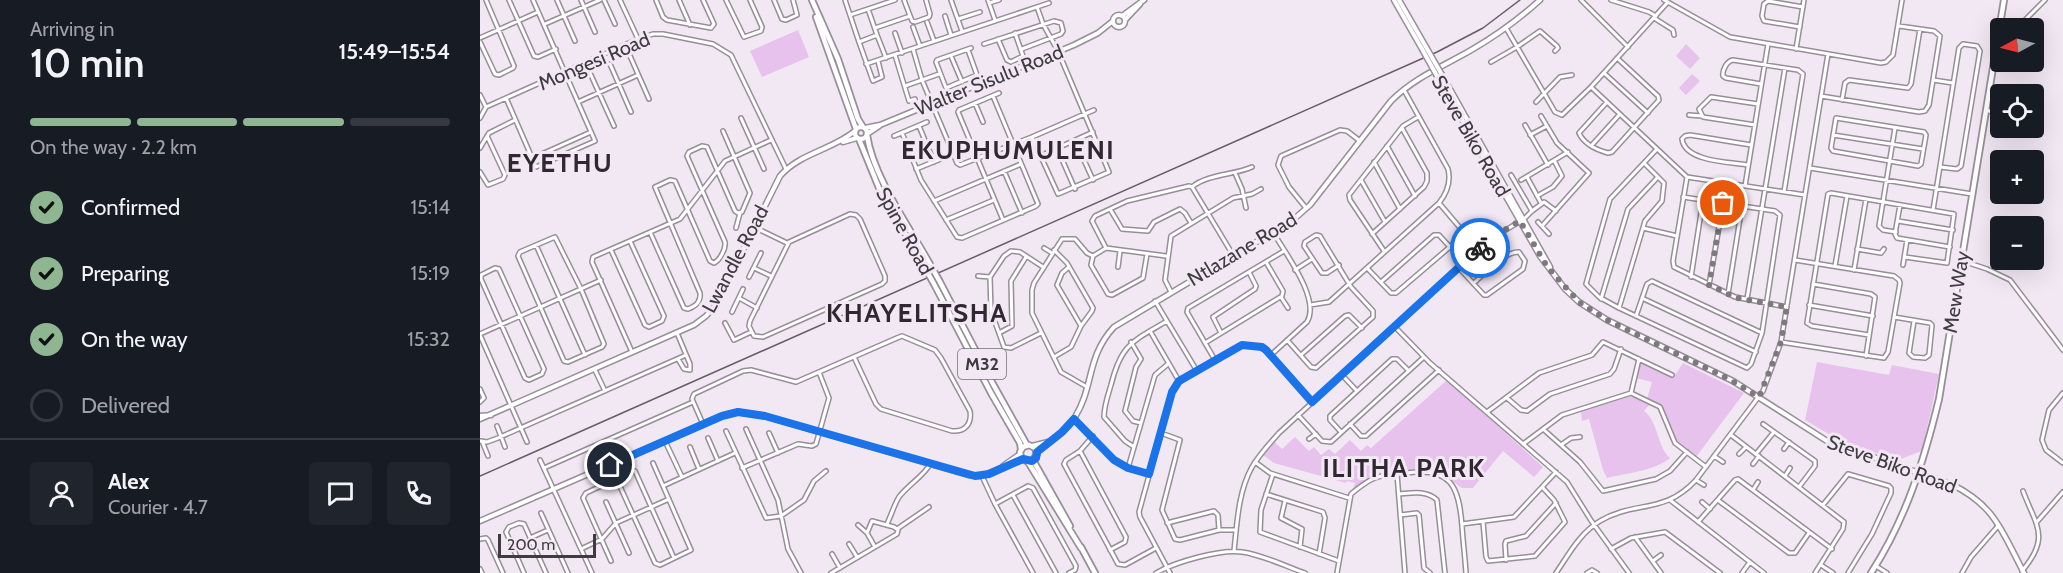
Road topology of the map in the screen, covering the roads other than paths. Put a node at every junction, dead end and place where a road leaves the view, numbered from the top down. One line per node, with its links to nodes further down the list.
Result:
1 (486, 0): 65 (street)
2 (509, 0): 52 (street)
3 (533, 0): 40 (street)
4 (557, 0): 43 (street)
5 (581, 0): 36 (street)
6 (600, 0): 36 (street)
7 (604, 0): 55 (street)
8 (621, 0): 74 (street)
9 (656, 0): 58 (street)
10 (679, 0): 58 (street)
11 (703, 0): 58 (street)
12 (726, 0): 13 (street)
13 (750, 0)
14 (774, 0): 15 (street)
15 (793, 0)
16 (811, 0): 160 (main road, Spine Road / M32); 164 (main road, Spine Road / M32)
17 (845, 0): 42 (street)
18 (895, 0): 39 (street)
19 (904, 0): 44 (street)
20 (926, 0): 44 (street)
21 (951, 0): 50 (street)
22 (999, 0): 33 (street)
23 (1394, 0): 85 (street, Steve Biko Road)
24 (1399, 0): 85 (street, Steve Biko Road)
25 (1540, 0): 63 (street, Ntlazane Road)
26 (1581, 0): 84 (street)
27 (1611, 0): 46 (street)
28 (1804, 0): 38 (street)
29 (1902, 0): 59 (street)
30 (2004, 0): 48 (main road, Mew Way)
31 (2045, 0): 49 (street)
32 (1666, 1): 46 (street); 81 (street)
33 (989, 2): 51 (street)
34 (1142, 2): 47 (street)
35 (1049, 3): 37 (street)
36 (584, 7): 43 (street); 67 (street)
37 (1037, 7): 51 (street); 56 (street)
38 (1803, 7): 61 (street); 61 (street)
39 (868, 9): 42 (street); 62 (street)
40 (538, 12): 52 (street); 54 (street)
41 (980, 12): 50 (street)
42 (850, 15): 79 (street)
43 (564, 16): 54 (street); 77 (street)
44 (910, 16): 62 (street)
45 (945, 16): 71 (street)
46 (1655, 17): 72 (street); 84 (street)
47 (1124, 18): 57 (street); 57 (street)
48 (2002, 18)
49 (2027, 18)
50 (958, 19): 66 (street)
51 (995, 20): 66 (street)
52 (518, 21): 65 (street); 86 (street)
53 (927, 22): 78 (street)
54 (545, 24): 86 (street)
55 (615, 24)
56 (1043, 24): 69 (street); 73 (street); 73 (street)
57 (1114, 24): 90 (street, Walter Sisulu Road)
58 (690, 25)
59 (1898, 26): 64 (street); 93 (street)
60 (913, 27): 82 (street)
61 (1800, 27): 89 (street)
62 (875, 28): 70 (street)
63 (1506, 28): 83 (street); 120 (street, Ntlazane Road)
64 (1920, 29): 113 (street); 130 (street)
65 (498, 30): 76 (street); 76 (street)
66 (962, 31): 71 (street)
67 (595, 32)
68 (895, 33): 92 (street)
69 (1015, 33): 75 (street); 88 (street)
70 (877, 35): 79 (street); 97 (street)
71 (951, 35): 78 (street)
72 (1674, 35)
73 (1052, 38): 88 (street); 90 (street)
74 (638, 39): 105 (street, Mongesi Road); 176 (street, Mongesi Road)
75 (998, 39): 80 (street); 88 (street)
76 (480, 40)
77 (575, 41)
78 (934, 41): 82 (street)
79 (859, 42): 102 (street)
80 (984, 44)
81 (1768, 44): 89 (street); 103 (street)
82 (920, 46): 87 (street)
83 (1517, 47): 91 (street); 100 (street); 123 (street)
84 (1628, 47): 98 (street)
85 (1424, 48): 264 (street, Steve Biko Road, bridge)
86 (556, 49): 105 (street)
87 (913, 49): 92 (street); 112 (street)
88 (1022, 49)
89 (1796, 49): 93 (street)
90 (1058, 51): 134 (street, Walter Sisulu Road); 143 (street)
91 (1556, 51)
92 (902, 53): 94 (street)
93 (1828, 54): 126 (street)
94 (895, 55): 97 (street); 118 (street)
95 (630, 56): 110 (street)
96 (951, 56): 109 (street); 114 (street); 114 (street)
97 (886, 58): 99 (street)
98 (1617, 58): 108 (street); 142 (street)
99 (878, 61): 102 (street); 102 (street)
100 (1491, 62)
101 (610, 64): 116 (street)
102 (866, 64)
103 (1765, 65): 104 (street); 117 (street); 117 (street)
104 (1785, 68): 230 (street); 232 (street)
105 (566, 72): 127 (street, Mongesi Road); 131 (street)
106 (1993, 72): 139 (main road, Mew Way)
107 (590, 73): 121 (street)
108 (1604, 73): 119 (street); 142 (street)
109 (939, 74): 112 (street); 114 (street)
110 (638, 75): 116 (street); 128 (street)
111 (1572, 75): 123 (street)
112 (922, 80): 118 (street); 134 (street)
113 (1933, 80): 115 (street); 130 (street)
114 (962, 82)
115 (1953, 83): 205 (street); 205 (street)
116 (618, 84): 121 (street); 141 (street)
117 (1761, 84): 136 (street)
118 (905, 86): 129 (street)
119 (1591, 87): 123 (street); 133 (street)
120 (1403, 89): 147 (street); 178 (street, Ntlazane Road)
121 (599, 92): 131 (street); 157 (street)
122 (999, 93): 125 (street)
123 (1544, 94): 132 (street)
124 (480, 95): 137 (street)
125 (993, 96): 135 (street); 181 (street)
126 (1821, 96): 130 (street); 206 (street)
127 (506, 98): 137 (street, Mongesi Road); 151 (street)
128 (649, 99)
129 (915, 99)
130 (1842, 100)
131 (578, 102): 166 (street)
132 (1536, 102)
133 (1607, 102): 144 (street); 184 (street)
134 (932, 103): 155 (street, Walter Sisulu Road); 191 (street)
135 (975, 103): 153 (street); 195 (street)
136 (1758, 104): 148 (street); 154 (street)
137 (486, 107): 149 (street)
138 (1094, 110): 143 (street)
139 (1986, 110): 140 (street); 233 (main road, Mew Way)
140 (1990, 111)
141 (631, 112)
142 (1647, 113): 162 (street)
143 (1085, 114): 167 (street); 174 (street)
144 (1620, 114): 162 (street); 184 (street)
145 (1689, 115): 148 (street)
146 (1541, 116): 159 (street)
147 (1419, 117): 161 (street); 245 (street)
148 (1703, 117): 154 (street)
149 (480, 118)
150 (741, 118): 186 (street)
151 (516, 120): 172 (street); 194 (street)
152 (927, 122): 158 (street)
153 (983, 123)
154 (1755, 124): 182 (street)
155 (879, 125): 160 (street, Walter Sisulu Road); 169 (street, Walter Sisulu Road)
156 (1525, 125): 170 (street)
157 (614, 126)
158 (919, 126): 168 (street); 198 (street)
159 (1547, 126): 170 (street); 190 (street)
160 (864, 127): 164 (main road); 169 (main road, Spine Road / M32)
161 (1402, 128): 183 (street); 236 (street)
162 (1634, 128): 184 (street); 188 (street)
163 (1895, 128): 171 (street); 180 (street); 189 (street)
164 (855, 130): 175 (main road, Spine Road / M32); 179 (street, Lwandle Road)
165 (723, 131): 192 (street)
166 (591, 132): 194 (street); 194 (street)
167 (1093, 132): 177 (street); 220 (street)
168 (902, 133): 173 (street); 208 (street)
169 (867, 135): 175 (main road); 329 (main road, Spine Road / M32, bridge)
170 (1530, 135): 202 (street)
171 (1833, 135): 180 (street); 197 (street)
172 (487, 136): 185 (street); 212 (street)
173 (894, 136)
174 (1032, 137): 181 (street); 193 (street)
175 (858, 138): 179 (street, Lwandle Road); 329 (main road, Spine Road / M32, bridge)
176 (771, 140): 186 (street); 210 (street, Mongesi Road)
177 (1075, 140): 187 (street); 220 (street)
178 (1360, 141): 251 (street, Ntlazane Road); 251 (street)
179 (834, 144): 210 (street, Lwandle Road)
180 (1893, 144): 189 (street); 197 (street)
181 (1013, 145): 195 (street); 201 (street)
182 (1751, 145): 203 (street); 203 (street)
183 (1387, 146): 199 (street); 236 (street)
184 (1591, 146)
185 (480, 148)
186 (754, 148): 192 (street); 207 (street)
187 (1057, 148): 193 (street); 228 (street)
188 (1657, 149): 200 (street); 218 (street)
189 (1924, 149): 197 (street)
190 (1568, 152): 196 (street); 257 (street)
191 (953, 154): 195 (street); 198 (street)
192 (735, 156): 209 (street); 259 (street)
193 (1040, 156): 228 (street)
194 (532, 158)
195 (977, 159): 219 (street)
196 (1555, 161): 202 (street); 215 (street)
197 (1890, 161): 224 (street)
198 (934, 162): 208 (street)
199 (1374, 162): 221 (street); 254 (street)
200 (1644, 163): 217 (street); 342 (street)
201 (1021, 164): 211 (street); 260 (street)
202 (1548, 165): 216 (street)
203 (1748, 165): 225 (street)
204 (1252, 167): 213 (street)
205 (1940, 167): 231 (street)
206 (1810, 168): 224 (street); 234 (street)
207 (764, 169)
208 (916, 169): 243 (street)
209 (717, 170): 227 (street); 227 (street); 259 (street)
210 (786, 170): 271 (street, Lwandle Road)
211 (1004, 171): 219 (street); 260 (street)
212 (480, 172)
213 (1234, 173): 226 (street); 235 (street)
214 (1511, 175): 258 (street)
215 (1563, 176): 223 (street); 237 (street)
216 (1527, 177): 222 (street); 237 (street)
217 (1658, 177): 273 (street); 342 (street)
218 (1687, 177): 225 (street); 239 (street)
219 (986, 179): 241 (street); 243 (street)
220 (1093, 180): 228 (street)
221 (1361, 180): 266 (street); 278 (street)
222 (1521, 180)
223 (1568, 181)
224 (1887, 181): 231 (street); 244 (street)
225 (1745, 186): 230 (street)
226 (1192, 187): 253 (street); 261 (street)
227 (702, 189): 252 (street); 252 (street)
228 (1075, 189)
229 (1261, 189): 235 (street)
230 (1764, 189): 232 (street); 255 (street)
231 (1936, 189): 233 (street); 256 (street)
232 (1784, 192): 234 (street)
233 (1972, 194): 307 (main road, Mew Way)
234 (1805, 195): 306 (street)
235 (1244, 196): 250 (street); 261 (street)
236 (1415, 196): 254 (street)
237 (1537, 196): 246 (street)
238 (1847, 196): 240 (street); 309 (street); 315 (street)
239 (1683, 197): 242 (street); 281 (street)
240 (1866, 199): 244 (street); 290 (street)
241 (995, 200): 262 (street); 263 (street)
242 (1703, 200): 247 (street); 325 (street)
243 (934, 201): 262 (street)
244 (1884, 202): 248 (street); 277 (street)
245 (1439, 203): 279 (street); 297 (street)
246 (1541, 203): 257 (street); 258 (street)
247 (1723, 203): 249 (street); 333 (street)
248 (1900, 205): 256 (street); 265 (street)
249 (1742, 206): 255 (street); 337 (street)
250 (1246, 208)
251 (1306, 208): 276 (street, Ntlazane Road)
252 (687, 209): 269 (street); 269 (street)
253 (1110, 209): 268 (street); 289 (street)
254 (1400, 209): 266 (street)
255 (1761, 209): 343 (street); 345 (street)
256 (1933, 210): 274 (street)
257 (1556, 211): 270 (street)
258 (1532, 212): 264 (street)
259 (740, 213): 272 (street)
260 (1022, 213): 263 (street)
261 (1208, 213): 268 (street); 300 (street)
262 (946, 220): 263 (street)
263 (1004, 220)
264 (1522, 220): 294 (street); 408 (street, Steve Biko Road)
265 (1898, 221): 274 (street); 277 (street)
266 (1385, 222): 278 (street)
267 (1538, 222): 270 (street)
268 (1191, 223): 303 (street)
269 (670, 224): 275 (street); 275 (street)
270 (1542, 226): 280 (street)
271 (754, 227): 284 (street); 367 (street, Lwandle Road)
272 (736, 228)
273 (1643, 228): 281 (street); 352 (street)
274 (1953, 230): 287 (street)
275 (650, 232): 283 (street)
276 (1273, 232): 296 (street); 300 (street, Ntlazane Road)
277 (1896, 232): 282 (street)
278 (1372, 234): 297 (street)
279 (1465, 234): 286 (street); 294 (street)
280 (1549, 234)
281 (1677, 236): 325 (street)
282 (1907, 240): 287 (street); 304 (street)
283 (630, 241): 292 (street); 292 (street)
284 (788, 243): 322 (street); 366 (street)
285 (536, 245): 334 (street); 341 (street); 348 (street)
286 (1449, 247): 328 (street); 328 (street)
287 (1950, 247): 304 (street)
288 (1044, 248): 295 (street)
289 (1106, 248): 293 (street); 302 (street)
290 (1857, 249): 291 (street); 320 (street)
291 (1884, 249)
292 (611, 250): 327 (street)
293 (1120, 250): 299 (street); 314 (street)
294 (1479, 250): 318 (street)
295 (1053, 251): 302 (street); 312 (street); 313 (street)
296 (1284, 252): 308 (street); 319 (street)
297 (1384, 252): 317 (street)
298 (761, 253): 316 (street)
299 (1147, 254): 302 (street); 303 (street)
300 (1233, 255): 336 (street, Ntlazane Road)
301 (1026, 256): 313 (street); 326 (street); 368 (street)
302 (1093, 256)
303 (1167, 256): 336 (street)
304 (1905, 257): 311 (street)
305 (1312, 259): 310 (street); 310 (street); 319 (street)
306 (1795, 260): 309 (street); 349 (street)
307 (1960, 260): 379 (street); 480 (main road, Mew Way)
308 (1266, 262): 321 (street); 338 (street)
309 (1816, 263): 315 (street); 332 (street)
310 (1339, 265): 331 (street)
311 (1903, 265)
312 (1069, 266): 362 (street); 362 (street)
313 (1043, 267): 369 (street)
314 (1118, 267)
315 (1835, 267): 320 (street)
316 (754, 268): 322 (street); 324 (street)
317 (1366, 268): 328 (street); 331 (street)
318 (1459, 268): 330 (street); 363 (street)
319 (1295, 270): 346 (street)
320 (1854, 270): 357 (street)
321 (1249, 272): 370 (street); 377 (street)
322 (772, 276): 350 (street)
323 (978, 276): 326 (street)
324 (749, 277)
325 (1691, 277): 333 (street)
326 (990, 278): 368 (street)
327 (601, 280): 334 (street); 381 (street)
328 (1381, 282)
329 (937, 283): 446 (main road, Spine Road / M32); 461 (main road, Spine Road / M32)
330 (1474, 283): 330 (street)
331 (1349, 284): 346 (street); 364 (street)
332 (1813, 284): 347 (street); 354 (street)
333 (1709, 285): 337 (street)
334 (580, 289): 341 (street); 382 (street)
335 (743, 289): 339 (street)
336 (1171, 292): 344 (street, Ntlazane Road)
337 (1728, 294): 343 (street)
338 (1281, 297): 351 (street); 370 (street)
339 (739, 298): 350 (street); 353 (street)
340 (1642, 298): 356 (street); 371 (street); 380 (street)
341 (560, 299): 348 (street); 382 (street)
342 (1601, 299): 352 (street)
343 (1747, 299): 345 (street)
344 (1155, 301): 358 (street); 402 (street, Ntlazane Road)
345 (1766, 303): 349 (street); 371 (street)
346 (1310, 305): 374 (street)
347 (1809, 305): 354 (street); 373 (street)
348 (540, 307): 355 (street); 382 (street)
349 (1787, 307): 376 (street)
350 (757, 308): 366 (street)
351 (1288, 308)
352 (1619, 308): 356 (street)
353 (732, 312)
354 (1873, 315): 373 (street)
355 (521, 316): 361 (street); 361 (street); 361 (street)
356 (1636, 316): 380 (street)
357 (1894, 317): 359 (street); 386 (street)
358 (1167, 321): 365 (street); 397 (street)
359 (1914, 321): 359 (street)
360 (725, 323): 366 (street)
361 (501, 325): 372 (street)
362 (1081, 326): 388 (street)
363 (1395, 327): 389 (street); 399 (street)
364 (1362, 328): 385 (street); 385 (street)
365 (1149, 331): 375 (street); 393 (street)
366 (751, 332)
367 (677, 333): 381 (street, Lwandle Road); 383 (street)
368 (999, 333): 369 (street)
369 (1041, 333): 388 (street)
370 (1221, 333): 377 (street)
371 (1761, 333): 380 (street)
372 (480, 334): 413 (street)
373 (1869, 335): 386 (street)
374 (1287, 340): 384 (street); 385 (street)
375 (1131, 342): 418 (street); 449 (street)
376 (1781, 342): 386 (street); 408 (street)
377 (1204, 343): 392 (street)
378 (1621, 349): 391 (street); 409 (street); 409 (street)
379 (2063, 350)
380 (1756, 352)
381 (632, 353): 394 (street, Lwandle Road)
382 (585, 355)
383 (686, 355): 390 (street); 390 (street)
384 (1271, 355): 392 (street); 412 (street)
385 (1301, 356)
386 (1866, 356)
387 (854, 357): 387 (street); 398 (street)
388 (1054, 357): 402 (street)
389 (1424, 357): 395 (street); 396 (street)
390 (678, 359): 404 (street)
391 (1639, 359): 400 (street); 406 (street)
392 (1215, 360): 397 (street)
393 (1168, 364): 401 (street); 418 (street)
394 (595, 370): 404 (street); 413 (street, Lwandle Road)
395 (1408, 370): 405 (street); 420 (street)
396 (1438, 370): 414 (street); 420 (street)
397 (1197, 371): 401 (street)
398 (819, 372): 411 (street); 427 (street)
399 (1342, 375): 405 (street); 412 (street)
400 (1672, 375)
401 (1179, 381): 431 (street)
402 (1087, 387): 417 (street, Ntlazane Road)
403 (480, 389): 410 (street)
404 (605, 391): 423 (street)
405 (1357, 391): 428 (street)
406 (1631, 393): 425 (street); 454 (street)
407 (2063, 393): 468 (street)
408 (1759, 397): 433 (street); 480 (street, Steve Biko Road)
409 (1506, 398): 414 (street)
410 (480, 402)
411 (693, 402): 419 (street); 472 (street)
412 (1312, 402): 415 (street)
413 (511, 407): 416 (street, Lwandle Road); 423 (street)
414 (1487, 412): 444 (street)
415 (1298, 415): 432 (street); 465 (street)
416 (480, 417)
417 (1074, 419): 434 (street); 441 (street, Ntlazane Road)
418 (1142, 423): 449 (street)
419 (704, 424): 427 (street); 440 (street)
420 (1350, 424): 428 (street)
421 (1763, 424): 429 (street)
422 (497, 426): 435 (street)
423 (521, 428): 435 (street); 442 (street)
424 (746, 429): 463 (street)
425 (1543, 429): 444 (street); 445 (street)
426 (726, 431): 455 (street)
427 (820, 431): 456 (street); 469 (street)
428 (1341, 432): 432 (street)
429 (1774, 432): 443 (street); 458 (street)
430 (769, 433): 456 (street)
431 (1161, 433): 481 (street); 521 (street)
432 (1316, 434): 438 (street)
433 (1730, 435): 450 (street); 460 (street)
434 (1093, 436): 452 (street); 474 (street)
435 (501, 437): 439 (street); 447 (street)
436 (1580, 437): 445 (street)
437 (708, 438): 464 (street)
438 (1309, 439)
439 (481, 441): 459 (street)
440 (665, 441): 486 (street); 494 (street)
441 (1048, 441): 446 (street, Ntlazane Road); 453 (street, Ntlazane Road)
442 (527, 442)
443 (1789, 442): 451 (street); 491 (street)
444 (1523, 444): 479 (street)
445 (1561, 445): 454 (street)
446 (1030, 446): 453 (main road, Spine Road / M32); 461 (main road)
447 (506, 447)
448 (690, 447): 476 (street)
449 (1134, 447): 474 (street)
450 (1746, 447): 457 (street); 458 (street)
451 (1784, 449)
452 (1080, 451): 545 (street); 545 (street)
453 (1037, 452): 461 (main road)
454 (1687, 452): 471 (street)
455 (735, 453): 464 (street); 473 (street)
456 (778, 453): 463 (street)
457 (1739, 454)
458 (1757, 455): 470 (street); 485 (street)
459 (488, 456)
460 (1714, 456): 466 (street); 471 (street)
461 (1025, 457): 484 (street); 574 (main road, Spine Road / M32)
462 (540, 460): 472 (street)
463 (760, 460): 473 (street); 516 (street)
464 (718, 461): 476 (street)
465 (1255, 462): 482 (street); 531 (street)
466 (1723, 462)
467 (653, 463): 490 (street)
468 (2063, 463)
469 (930, 464): 484 (street); 526 (street)
470 (1753, 464)
471 (1706, 467): 487 (street)
472 (544, 468): 494 (street)
473 (742, 468): 516 (street)
474 (1128, 468): 481 (street)
475 (1790, 468): 485 (street)
476 (699, 469): 486 (street)
477 (635, 471): 510 (street)
478 (825, 471): 516 (street)
479 (1556, 472): 492 (street); 527 (street)
480 (1920, 473): 524 (street, Steve Biko Road); 559 (main road, Mew Way)
481 (1149, 474): 540 (street)
482 (1273, 474): 497 (street); 500 (street)
483 (1397, 474): 498 (street); 500 (street); 523 (street)
484 (982, 476): 508 (street)
485 (1785, 476): 491 (street)
486 (682, 477): 490 (street)
487 (1696, 480): 489 (street); 503 (street)
488 (1758, 482): 493 (street)
489 (1704, 485)
490 (663, 486): 501 (street)
491 (1799, 487): 509 (street)
492 (1542, 488): 507 (street); 518 (street)
493 (1753, 489): 504 (street); 533 (street)
494 (555, 490): 517 (street); 542 (street)
495 (2023, 491): 522 (street)
496 (2063, 492): 522 (street)
497 (1266, 494): 502 (street); 541 (street)
498 (1399, 494): 515 (street); 581 (street)
499 (1013, 495): 508 (street); 572 (street); 573 (street)
500 (1349, 498): 555 (street)
501 (669, 499): 510 (street); 552 (street)
502 (1285, 500): 541 (street); 549 (street)
503 (1670, 500): 519 (street); 527 (street)
504 (1719, 501): 512 (street); 533 (street)
505 (606, 502): 520 (street)
506 (1702, 502): 512 (street)
507 (1556, 503): 553 (street); 553 (street)
508 (995, 504): 571 (street)
509 (1823, 505): 544 (street); 593 (street)
510 (651, 507): 514 (street); 552 (street)
511 (929, 507): 528 (street)
512 (1711, 509): 519 (street)
513 (541, 513): 529 (street)
514 (633, 515): 520 (street); 537 (street); 552 (street)
515 (1400, 515): 579 (street); 580 (street)
516 (782, 516): 569 (street)
517 (480, 521)
518 (1483, 522): 523 (street); 553 (street)
519 (1698, 522): 557 (street)
520 (616, 523): 537 (street); 547 (street)
521 (1167, 523): 530 (street); 530 (street)
522 (2036, 523): 564 (street)
523 (1462, 524): 582 (street)
524 (2000, 524): 564 (street, Steve Biko Road); 596 (street)
525 (858, 525): 532 (street)
526 (886, 525): 528 (street); 532 (street)
527 (1594, 525): 543 (street); 583 (street)
528 (897, 529): 539 (street)
529 (548, 530): 535 (street); 567 (street)
530 (1219, 530): 531 (street)
531 (1236, 530): 546 (street)
532 (867, 532): 539 (street)
533 (1809, 532): 544 (street)
534 (1635, 537): 543 (street); 556 (street); 588 (street)
535 (530, 538): 562 (street); 566 (street)
536 (480, 539): 565 (street)
537 (602, 540): 542 (street); 554 (street)
538 (849, 544): 551 (street)
539 (875, 547): 551 (street)
540 (1156, 548): 545 (street); 560 (street)
541 (1300, 548): 549 (street)
542 (581, 549): 568 (street)
543 (1611, 549): 586 (street)
544 (1832, 549): 558 (street)
545 (1110, 550)
546 (1234, 551): 560 (street); 563 (street)
547 (629, 553)
548 (832, 554): 561 (street)
549 (1319, 554): 555 (street)
550 (1661, 555): 556 (street)
551 (857, 557): 561 (street)
552 (674, 558)
553 (1506, 560)
554 (611, 561)
555 (1340, 561): 578 (street)
556 (1653, 561): 587 (street)
557 (1750, 562): 589 (street); 590 (street)
558 (1821, 565): 591 (street); 592 (street)
559 (1876, 566): 594 (main road, Mew Way); 595 (street)
560 (1166, 567): 575 (street); 576 (street)
561 (840, 568): 570 (street)
562 (522, 572)
563 (1296, 572): 577 (street)
564 (2023, 572)
565 (503, 573)
566 (546, 573)
567 (568, 573)
568 (592, 573)
569 (801, 573)
570 (831, 573)
571 (1033, 573)
572 (1056, 573)
573 (1070, 573)
574 (1095, 573)
575 (1156, 573)
576 (1170, 573)
577 (1305, 573)
578 (1337, 573)
579 (1405, 573)
580 (1430, 573)
581 (1445, 573)
582 (1466, 573)
583 (1556, 573)
584 (1587, 573): 585 (street)
585 (1597, 573)
586 (1629, 573)
587 (1661, 573)
588 (1720, 573)
589 (1742, 573)
590 (1764, 573)
591 (1815, 573)
592 (1833, 573)
593 (1848, 573)
594 (1871, 573)
595 (1887, 573)
596 (1962, 573)

